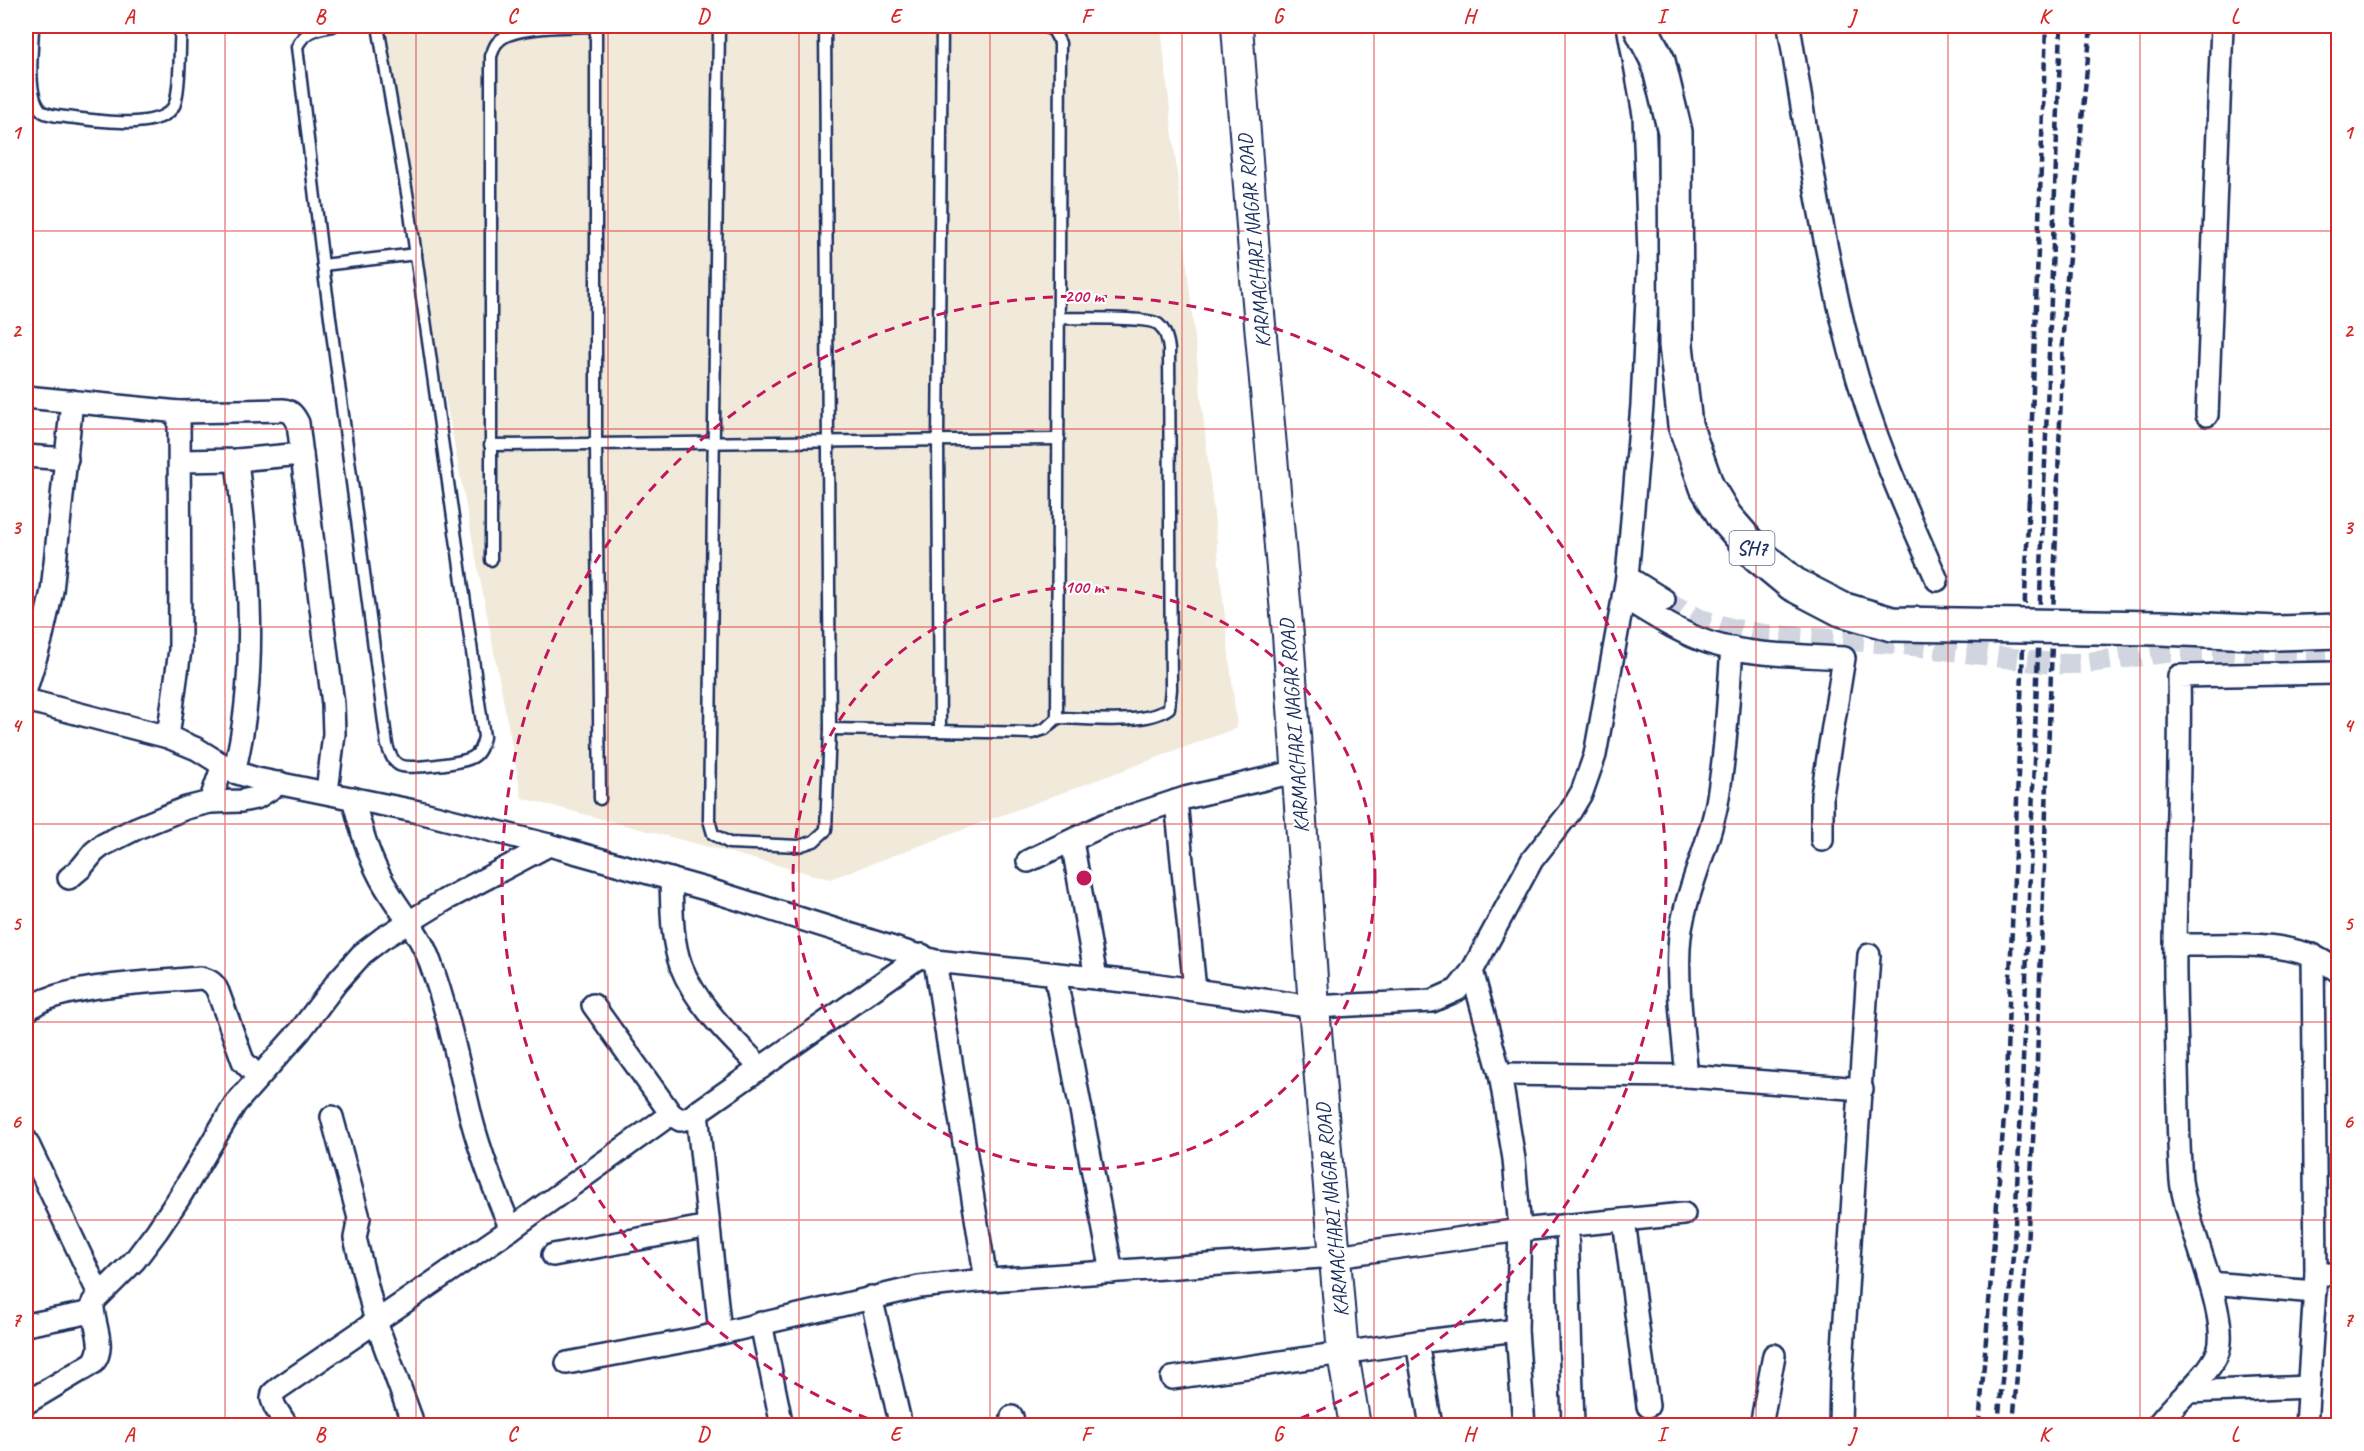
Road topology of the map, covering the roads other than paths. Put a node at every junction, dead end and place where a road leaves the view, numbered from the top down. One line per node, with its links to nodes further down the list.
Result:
1 (33, 26): 2 (lane)
2 (181, 26)
3 (333, 26): 16 (lane)
4 (378, 26): 15 (lane)
5 (597, 26): 26 (lane); 27 (lane)
6 (718, 26): 24 (lane)
7 (825, 26): 25 (lane)
8 (942, 26): 23 (lane)
9 (1042, 26): 17 (lane)
10 (1237, 26): 47 (street, KARMACHARI NAGAR ROAD)
11 (1628, 26): 35 (street)
12 (1640, 26): 37 (main road, SH7, bridge)
13 (1790, 26): 34 (street)
14 (2222, 26): 21 (street)
15 (416, 254): 16 (lane); 16 (lane)
16 (323, 265)
17 (1059, 318): 22 (lane); 42 (lane)
18 (26, 397): 19 (street)
19 (72, 401): 20 (street); 30 (street)
20 (179, 412): 28 (street); 32 (street)
21 (2207, 415)
22 (1059, 439): 23 (lane); 42 (lane)
23 (938, 440): 25 (lane); 44 (lane)
24 (713, 441): 25 (lane); 26 (lane); 43 (lane)
25 (828, 441): 43 (lane)
26 (596, 443): 27 (lane); 51 (lane)
27 (490, 445): 33 (lane)
28 (302, 454): 31 (street); 49 (street)
29 (26, 456): 30 (street)
30 (67, 459): 40 (street)
31 (237, 460): 32 (street); 46 (street)
32 (180, 461): 45 (street)
33 (490, 560)
34 (1937, 580)
35 (1625, 587): 36 (street); 38 (street); 65 (street)
36 (1664, 600)
37 (2338, 631)
38 (1732, 648): 54 (street); 75 (street)
39 (2338, 673): 61 (street)
40 (26, 690)
41 (26, 700): 45 (street)
42 (1057, 718): 44 (lane)
43 (830, 729): 44 (lane)
44 (940, 731)
45 (168, 736): 46 (street)
46 (228, 768): 48 (street); 53 (street)
47 (1298, 771): 52 (street); 71 (street, KARMACHARI NAGAR ROAD)
48 (280, 783): 49 (street); 53 (street)
49 (327, 792): 50 (street)
50 (353, 798): 56 (street); 60 (street)
51 (600, 799)
52 (1176, 801): 55 (street); 69 (street)
53 (210, 802): 58 (street)
54 (1822, 840)
55 (1072, 841): 57 (street); 68 (street)
56 (549, 845): 59 (street); 60 (street)
57 (1028, 861)
58 (69, 878)
59 (670, 879): 64 (street); 73 (street)
60 (408, 922): 76 (street); 86 (street)
61 (2175, 945): 63 (street); 93 (street)
62 (1869, 955): 77 (street)
63 (2313, 956): 66 (street); 94 (street)
64 (928, 958): 67 (street); 73 (street); 92 (street)
65 (1472, 971): 71 (street); 74 (street)
66 (2338, 971)
67 (1055, 974): 68 (street); 90 (street)
68 (1096, 978): 69 (street)
69 (1195, 990): 71 (street)
70 (593, 1005): 79 (street)
71 (1314, 1007): 89 (street, KARMACHARI NAGAR ROAD)
72 (26, 1012): 76 (street)
73 (760, 1068): 78 (street)
74 (1500, 1074): 75 (street); 87 (street)
75 (1687, 1076): 77 (street)
76 (258, 1077): 96 (street)
77 (1862, 1089): 120 (street)
78 (697, 1112): 79 (street); 85 (street)
79 (671, 1114): 86 (street)
80 (332, 1117): 97 (street)
81 (26, 1140): 96 (street)
82 (1684, 1214): 83 (street)
83 (1624, 1220): 84 (street); 110 (street)
84 (1567, 1225): 87 (street); 118 (street)
85 (709, 1226): 88 (street); 101 (street)
86 (511, 1229): 97 (street)
87 (1520, 1230): 89 (street); 100 (street)
88 (553, 1256)
89 (1336, 1256): 90 (street); 103 (street, KARMACHARI NAGAR ROAD)
90 (1112, 1272): 92 (street)
91 (2338, 1275): 94 (street)
92 (986, 1280): 95 (street)
93 (2210, 1283): 94 (street); 108 (street)
94 (2316, 1283): 107 (street)
95 (872, 1296): 98 (street); 114 (street)
96 (96, 1303): 99 (street); 109 (street)
97 (376, 1322): 111 (street); 112 (street)
98 (760, 1323): 101 (street); 113 (street)
99 (26, 1325)
100 (1517, 1330): 102 (street); 117 (street)
101 (720, 1333): 105 (street)
102 (1417, 1342): 103 (street); 116 (street)
103 (1343, 1354): 106 (street); 115 (street, KARMACHARI NAGAR ROAD)
104 (1774, 1355): 119 (street)
105 (567, 1363)
106 (1172, 1378)
107 (2308, 1387): 108 (street); 122 (street)
108 (2187, 1392): 121 (street)
109 (26, 1403)
110 (1648, 1406)
111 (411, 1418)
112 (278, 1422)
113 (782, 1425)
114 (901, 1425)
115 (1355, 1425)
116 (1431, 1425)
117 (1524, 1425)
118 (1573, 1425)
119 (1761, 1425)
120 (1840, 1425)
121 (2157, 1425)
122 (2306, 1425)

